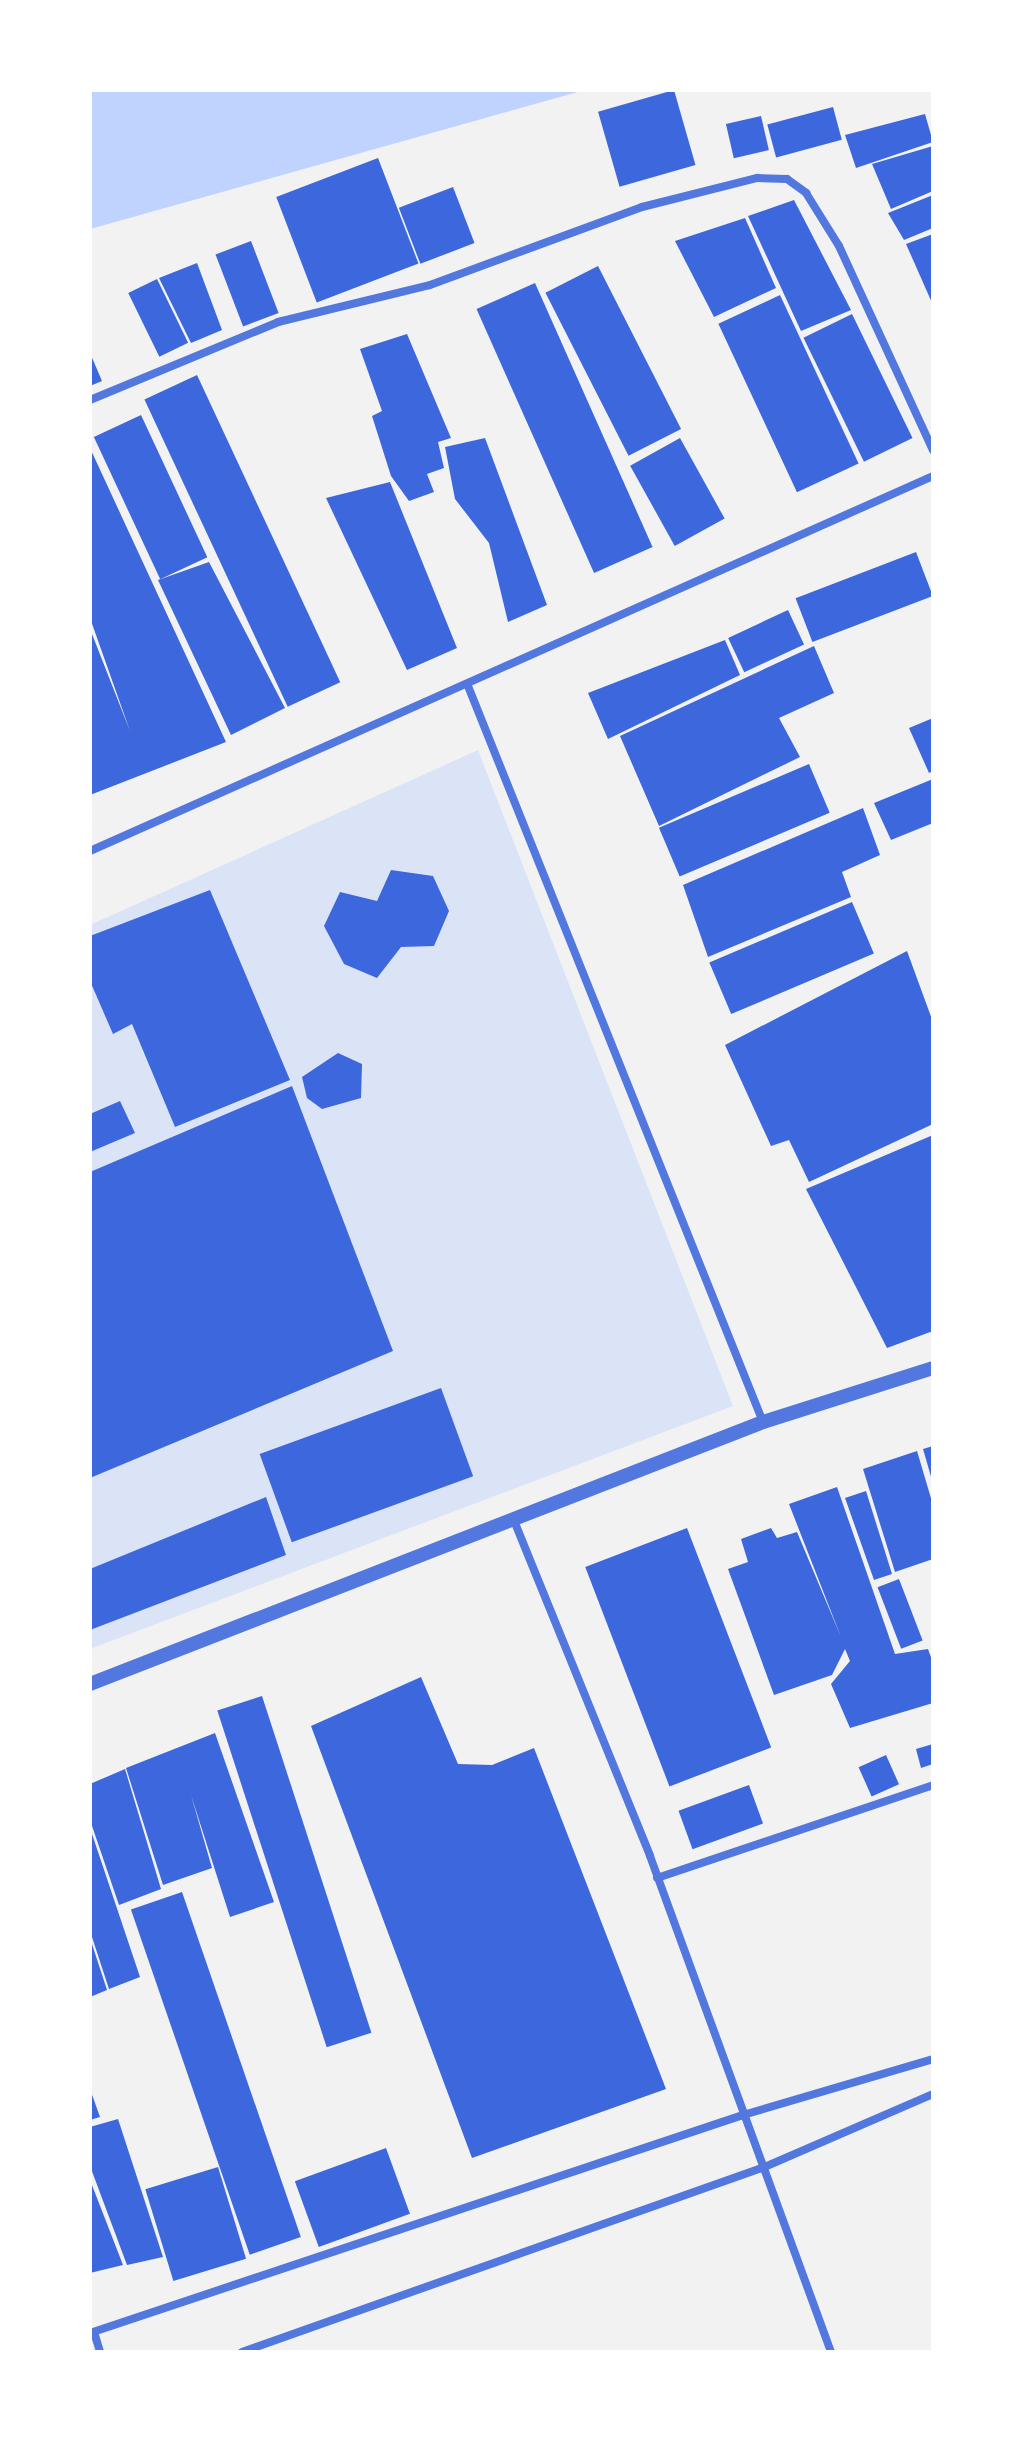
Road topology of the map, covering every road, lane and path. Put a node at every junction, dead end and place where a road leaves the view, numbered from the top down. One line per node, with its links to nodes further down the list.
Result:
1 (90, 400): 2 (street)
2 (933, 450)
3 (933, 476): 4 (street)
4 (468, 686): 5 (street); 7 (street)
5 (90, 851)
6 (933, 1368): 7 (street)
7 (763, 1422): 8 (street)
8 (515, 1523): 9 (street); 11 (street)
9 (90, 1684)
10 (933, 1785): 11 (street)
11 (657, 1878): 14 (street)
12 (933, 2059): 14 (street)
13 (933, 2094): 15 (street)
14 (743, 2115): 15 (street); 16 (street)
15 (762, 2168): 18 (street); 19 (street)
16 (92, 2332): 17 (street)
17 (100, 2352)
18 (242, 2352)
19 (831, 2352)

